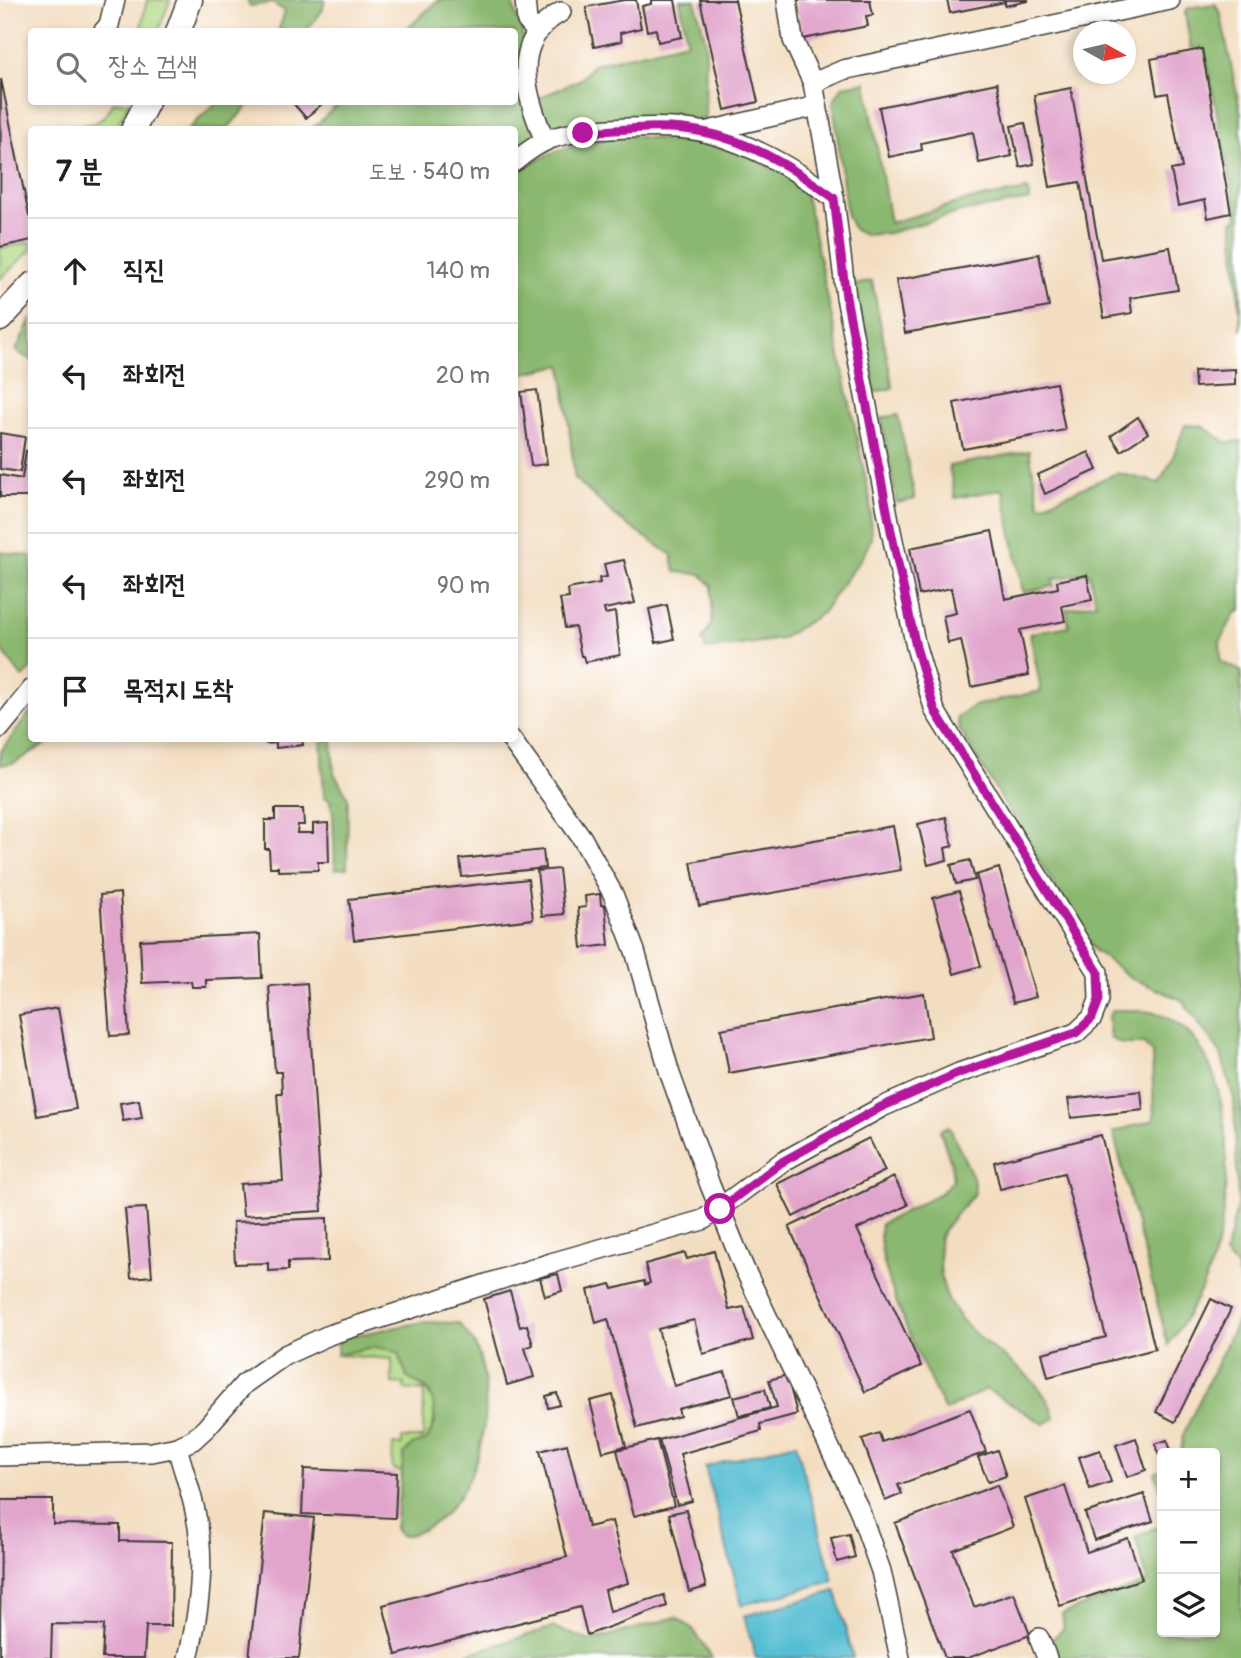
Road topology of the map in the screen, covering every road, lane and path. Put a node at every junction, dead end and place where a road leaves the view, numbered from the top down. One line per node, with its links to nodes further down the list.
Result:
1 (115, 0): 7 (street)
2 (190, 0): 8 (street)
3 (525, 0): 9 (street)
4 (787, 0): 10 (street)
5 (1170, 0): 10 (street)
6 (561, 12): 9 (street)
7 (106, 28)
8 (180, 28)
9 (536, 31): 15 (street)
10 (813, 83): 12 (street)
11 (146, 105): 13 (street)
12 (817, 106): 14 (street); 17 (street)
13 (135, 126)
14 (703, 132): 15 (street); 17 (street)
15 (545, 141): 16 (street)
16 (518, 159)
17 (834, 198): 23 (street)
18 (28, 289): 19 (street)
19 (0, 319)
20 (28, 694): 21 (street)
21 (0, 729)
22 (513, 742): 23 (street)
23 (720, 1209): 24 (street); 28 (street)
24 (177, 1447): 25 (street); 27 (street)
25 (0, 1456)
26 (1039, 1638): 29 (street)
27 (188, 1658)
28 (900, 1658)
29 (1047, 1658)

